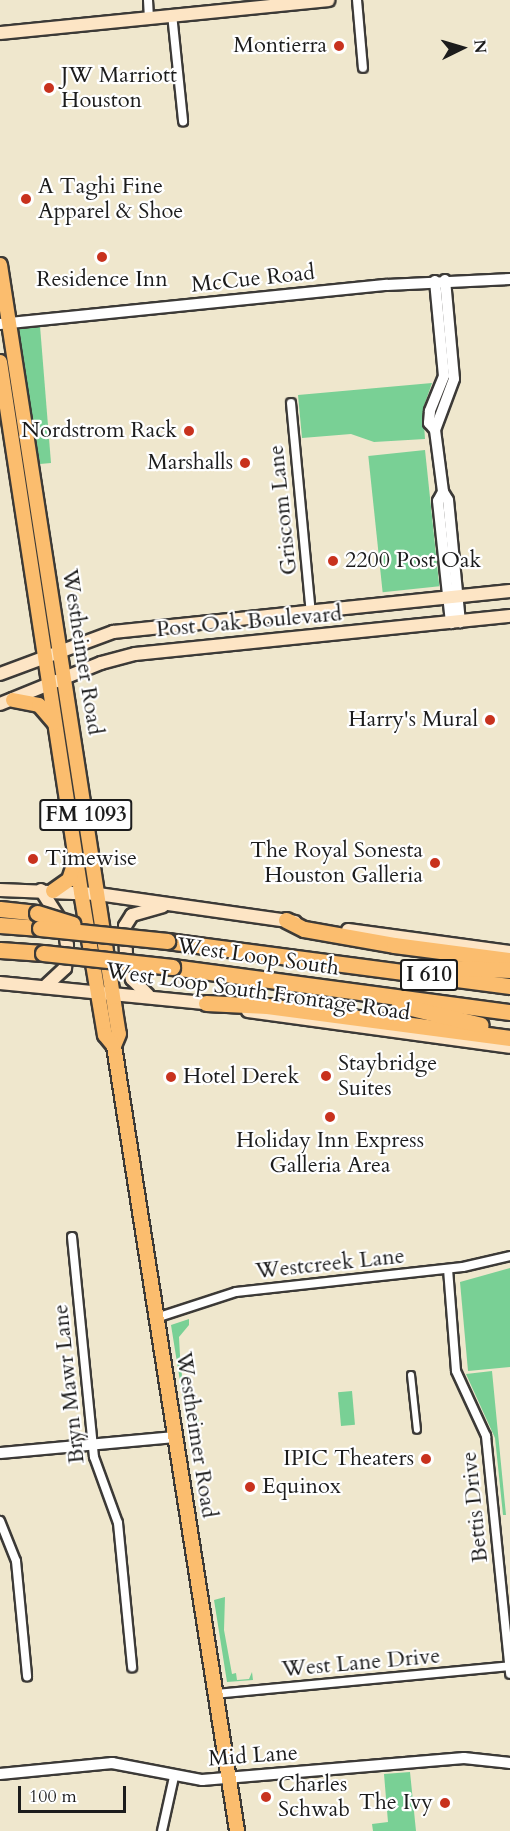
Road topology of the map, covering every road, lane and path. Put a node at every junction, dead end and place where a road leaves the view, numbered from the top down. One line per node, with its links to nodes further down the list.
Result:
1 (148, 0): 6 (street)
2 (319, 0): 3 (main road); 5 (main road)
3 (328, 0)
4 (357, 0): 8 (street)
5 (172, 14): 6 (main road); 9 (street)
6 (149, 17): 7 (main road)
7 (0, 33)
8 (363, 68)
9 (183, 121)
10 (0, 265): 13 (main road, Westheimer Road / FM 1093)
11 (510, 279): 12 (street, McCue Road)
12 (440, 281): 13 (street, McCue Road); 21 (street)
13 (4, 323): 17 (main road, Westheimer Road / FM 1093)
14 (0, 362): 16 (main road, Westheimer Road / FM 1093)
15 (291, 403): 22 (street, Griscom Lane)
16 (9, 412): 17 (main road); 18 (main road, Westheimer Road / FM 1093)
17 (29, 453): 19 (main road, Westheimer Road / FM 1093)
18 (23, 512): 19 (main road); 28 (main road, Westheimer Road / FM 1093)
19 (44, 550): 27 (main road, Westheimer Road / FM 1093)
20 (510, 591): 21 (main road, Post Oak Boulevard)
21 (453, 597): 22 (main road, Post Oak Boulevard); 25 (street)
22 (312, 614): 24 (main road, Post Oak Boulevard)
23 (510, 616): 25 (main road, Post Oak Boulevard)
24 (241, 621): 26 (main road); 27 (main road, Post Oak Boulevard)
25 (455, 622): 26 (main road, Post Oak Boulevard)
26 (243, 644): 30 (main road, Post Oak Boulevard)
27 (60, 650): 28 (main road, Post Oak Boulevard); 30 (main road, Westheimer Road / FM 1093)
28 (45, 656): 29 (main road, Post Oak Boulevard); 31 (main road, Westheimer Road / FM 1093)
29 (0, 674)
30 (65, 678): 31 (main road, Post Oak Boulevard); 38 (main road, Westheimer Road / FM 1093)
31 (49, 684): 32 (main road, Post Oak Boulevard); 33 (main road, Westheimer Road / FM 1093)
32 (7, 702): 33 (main road)
33 (55, 723): 34 (main road, Westheimer Road / FM 1093)
34 (76, 859): 36 (main road); 37 (main road, Westheimer Road / FM 1093)
35 (0, 890): 36 (main road)
36 (47, 890): 37 (main road); 50 (main road)
37 (81, 892): 38 (main road); 52 (main road, Westheimer Road / FM 1093)
38 (98, 894): 39 (main road); 53 (main road, Westheimer Road / FM 1093)
39 (170, 904): 41 (main road); 55 (main road)
40 (0, 909): 42 (highway)
41 (286, 920): 45 (main road); 46 (highway)
42 (38, 921): 43 (highway); 47 (highway, West Loop South / I 610, bridge)
43 (0, 925)
44 (0, 950): 54 (highway, West Loop South / I 610, bridge)
45 (510, 952)
46 (510, 960)
47 (347, 964): 48 (highway); 51 (highway, West Loop South / I 610)
48 (510, 970)
49 (0, 983): 50 (main road, West Loop South Frontage Road)
50 (46, 986): 52 (main road, West Loop South Frontage Road)
51 (510, 986)
52 (98, 990): 53 (main road, West Loop South Frontage Road); 60 (main road, Westheimer Road)
53 (112, 992): 55 (main road, West Loop South Frontage Road); 60 (main road, Westheimer Road)
54 (356, 993): 57 (highway, West Loop South / I 610); 58 (highway)
55 (152, 997): 56 (main road, West Loop South Frontage Road)
56 (206, 1003): 59 (highway); 61 (main road, West Loop South Frontage Road)
57 (510, 1012)
58 (510, 1030)
59 (510, 1038)
60 (114, 1046): 65 (main road, Westheimer Road)
61 (510, 1047)
62 (72, 1237): 69 (street, Bryn Mawr Lane)
63 (510, 1256): 64 (street, Westcreek Lane)
64 (447, 1269): 65 (street, Westcreek Lane); 72 (street, Bettis Drive)
65 (156, 1318): 68 (main road, Westheimer Road)
66 (411, 1375): 67 (street)
67 (417, 1430)
68 (175, 1437): 69 (street); 77 (main road, Westheimer Road)
69 (92, 1444): 70 (street); 74 (street, Bryn Mawr Lane)
70 (0, 1453)
71 (0, 1521): 76 (street)
72 (506, 1583): 73 (street, Bettis Drive)
73 (509, 1666): 75 (street, Bettis Drive); 77 (street, West Lane Drive)
74 (132, 1667)
75 (510, 1674)
76 (27, 1676)
77 (215, 1694): 81 (main road, Westheimer Road)
78 (510, 1763): 81 (street, Mid Lane)
79 (0, 1774): 80 (street, Mid Lane)
80 (174, 1777): 81 (street, Mid Lane); 82 (street)
81 (229, 1779): 83 (main road, Westheimer Road)
82 (162, 1831)
83 (237, 1831)

